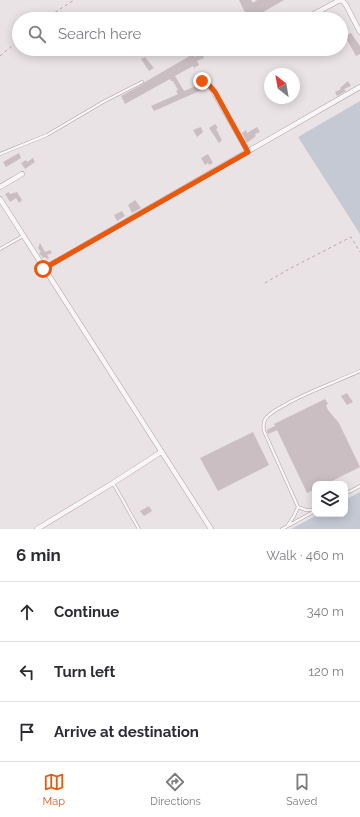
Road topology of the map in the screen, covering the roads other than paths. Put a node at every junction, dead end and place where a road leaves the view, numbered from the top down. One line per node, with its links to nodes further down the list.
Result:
1 (318, 12): 2 (street)
2 (360, 32)
3 (197, 80): 6 (street)
4 (142, 82): 7 (lane)
5 (360, 87): 6 (street)
6 (248, 152): 13 (street)
7 (0, 154)
8 (22, 174): 9 (street)
9 (0, 187)
10 (0, 199): 11 (street)
11 (22, 236): 12 (lane); 13 (street)
12 (0, 248)
13 (43, 269): 15 (street)
14 (360, 371): 19 (lane)
15 (161, 452): 16 (street); 25 (street)
16 (113, 483): 23 (street); 24 (lane)
17 (360, 486): 18 (lane)
18 (348, 492)
19 (298, 507): 20 (lane); 22 (lane)
20 (312, 510)
21 (312, 512): 22 (lane)
22 (288, 525): 26 (lane)
23 (37, 529)
24 (139, 529)
25 (211, 529)
26 (282, 529)

